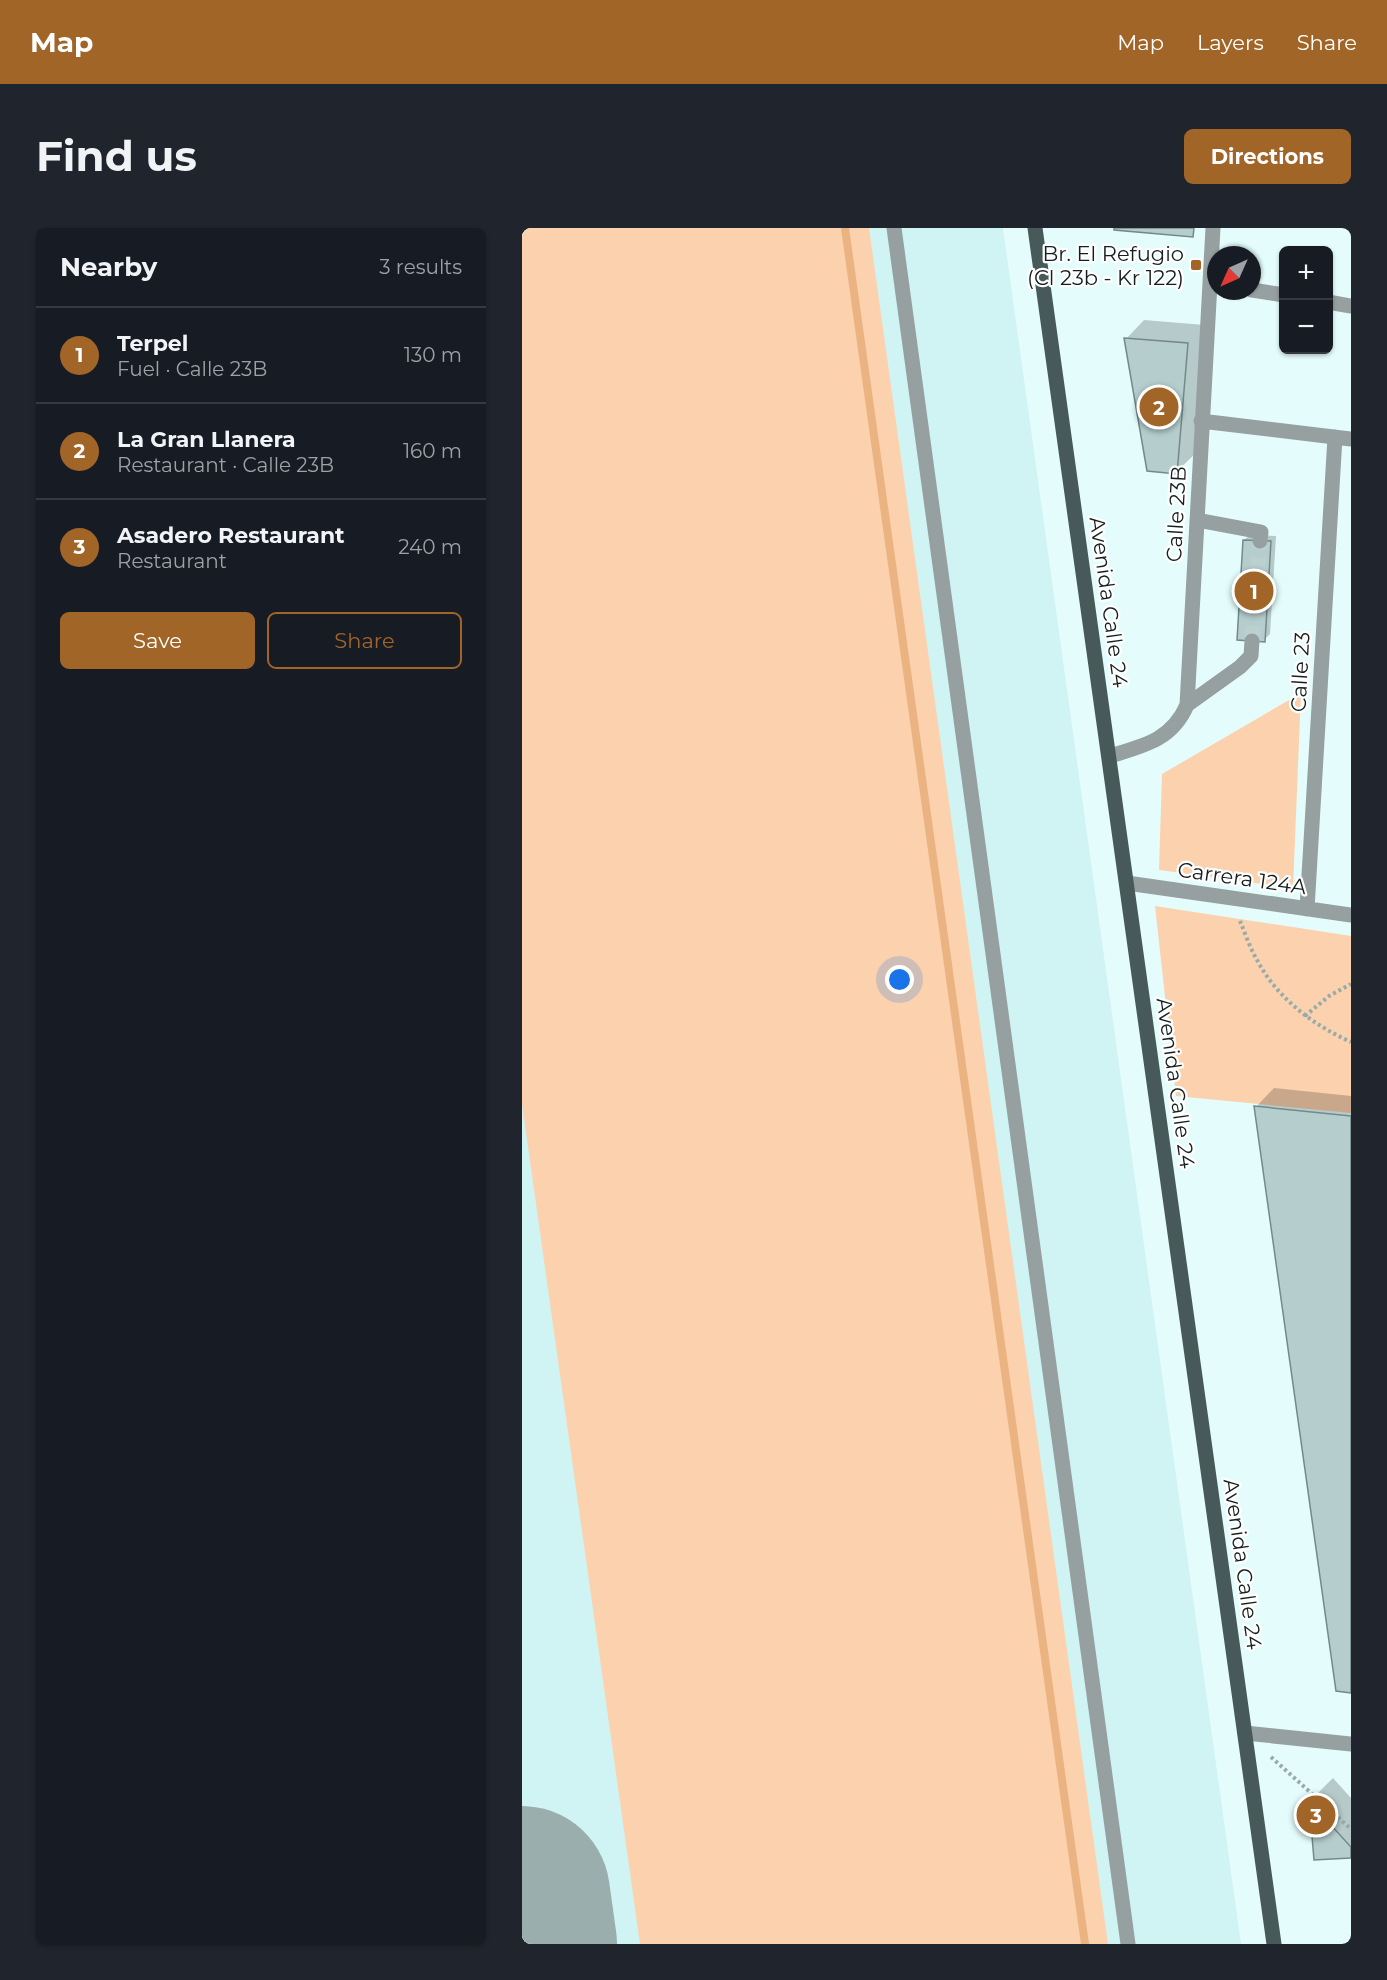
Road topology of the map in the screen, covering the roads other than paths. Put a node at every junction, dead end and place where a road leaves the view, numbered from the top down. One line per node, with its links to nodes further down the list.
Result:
1 (894, 228): 23 (street)
2 (1035, 228): 17 (main road, Avenida Calle 24)
3 (1213, 228): 4 (street, Calle 23B)
4 (1213, 246)
5 (1261, 291): 6 (street)
6 (1279, 294)
7 (1211, 300): 10 (street, Calle 23B)
8 (1333, 303): 9 (street)
9 (1351, 306)
10 (1201, 421): 11 (street); 13 (street, Calle 23B)
11 (1335, 437): 12 (street); 19 (street, Calle 23)
12 (1351, 439)
13 (1197, 520): 14 (street); 16 (street, Calle 23B)
14 (1260, 541)
15 (1252, 641): 16 (street)
16 (1187, 705): 17 (street, Calle 23B)
17 (1110, 756): 18 (main road, Avenida Calle 24)
18 (1127, 883): 19 (street, Carrera 124A); 21 (main road, Avenida Calle 24)
19 (1307, 909): 20 (street, Carrera 124A)
20 (1351, 915)
21 (1245, 1733): 22 (street); 24 (main road, Avenida Calle 24)
22 (1351, 1744)
23 (1128, 1944)
24 (1274, 1944)

